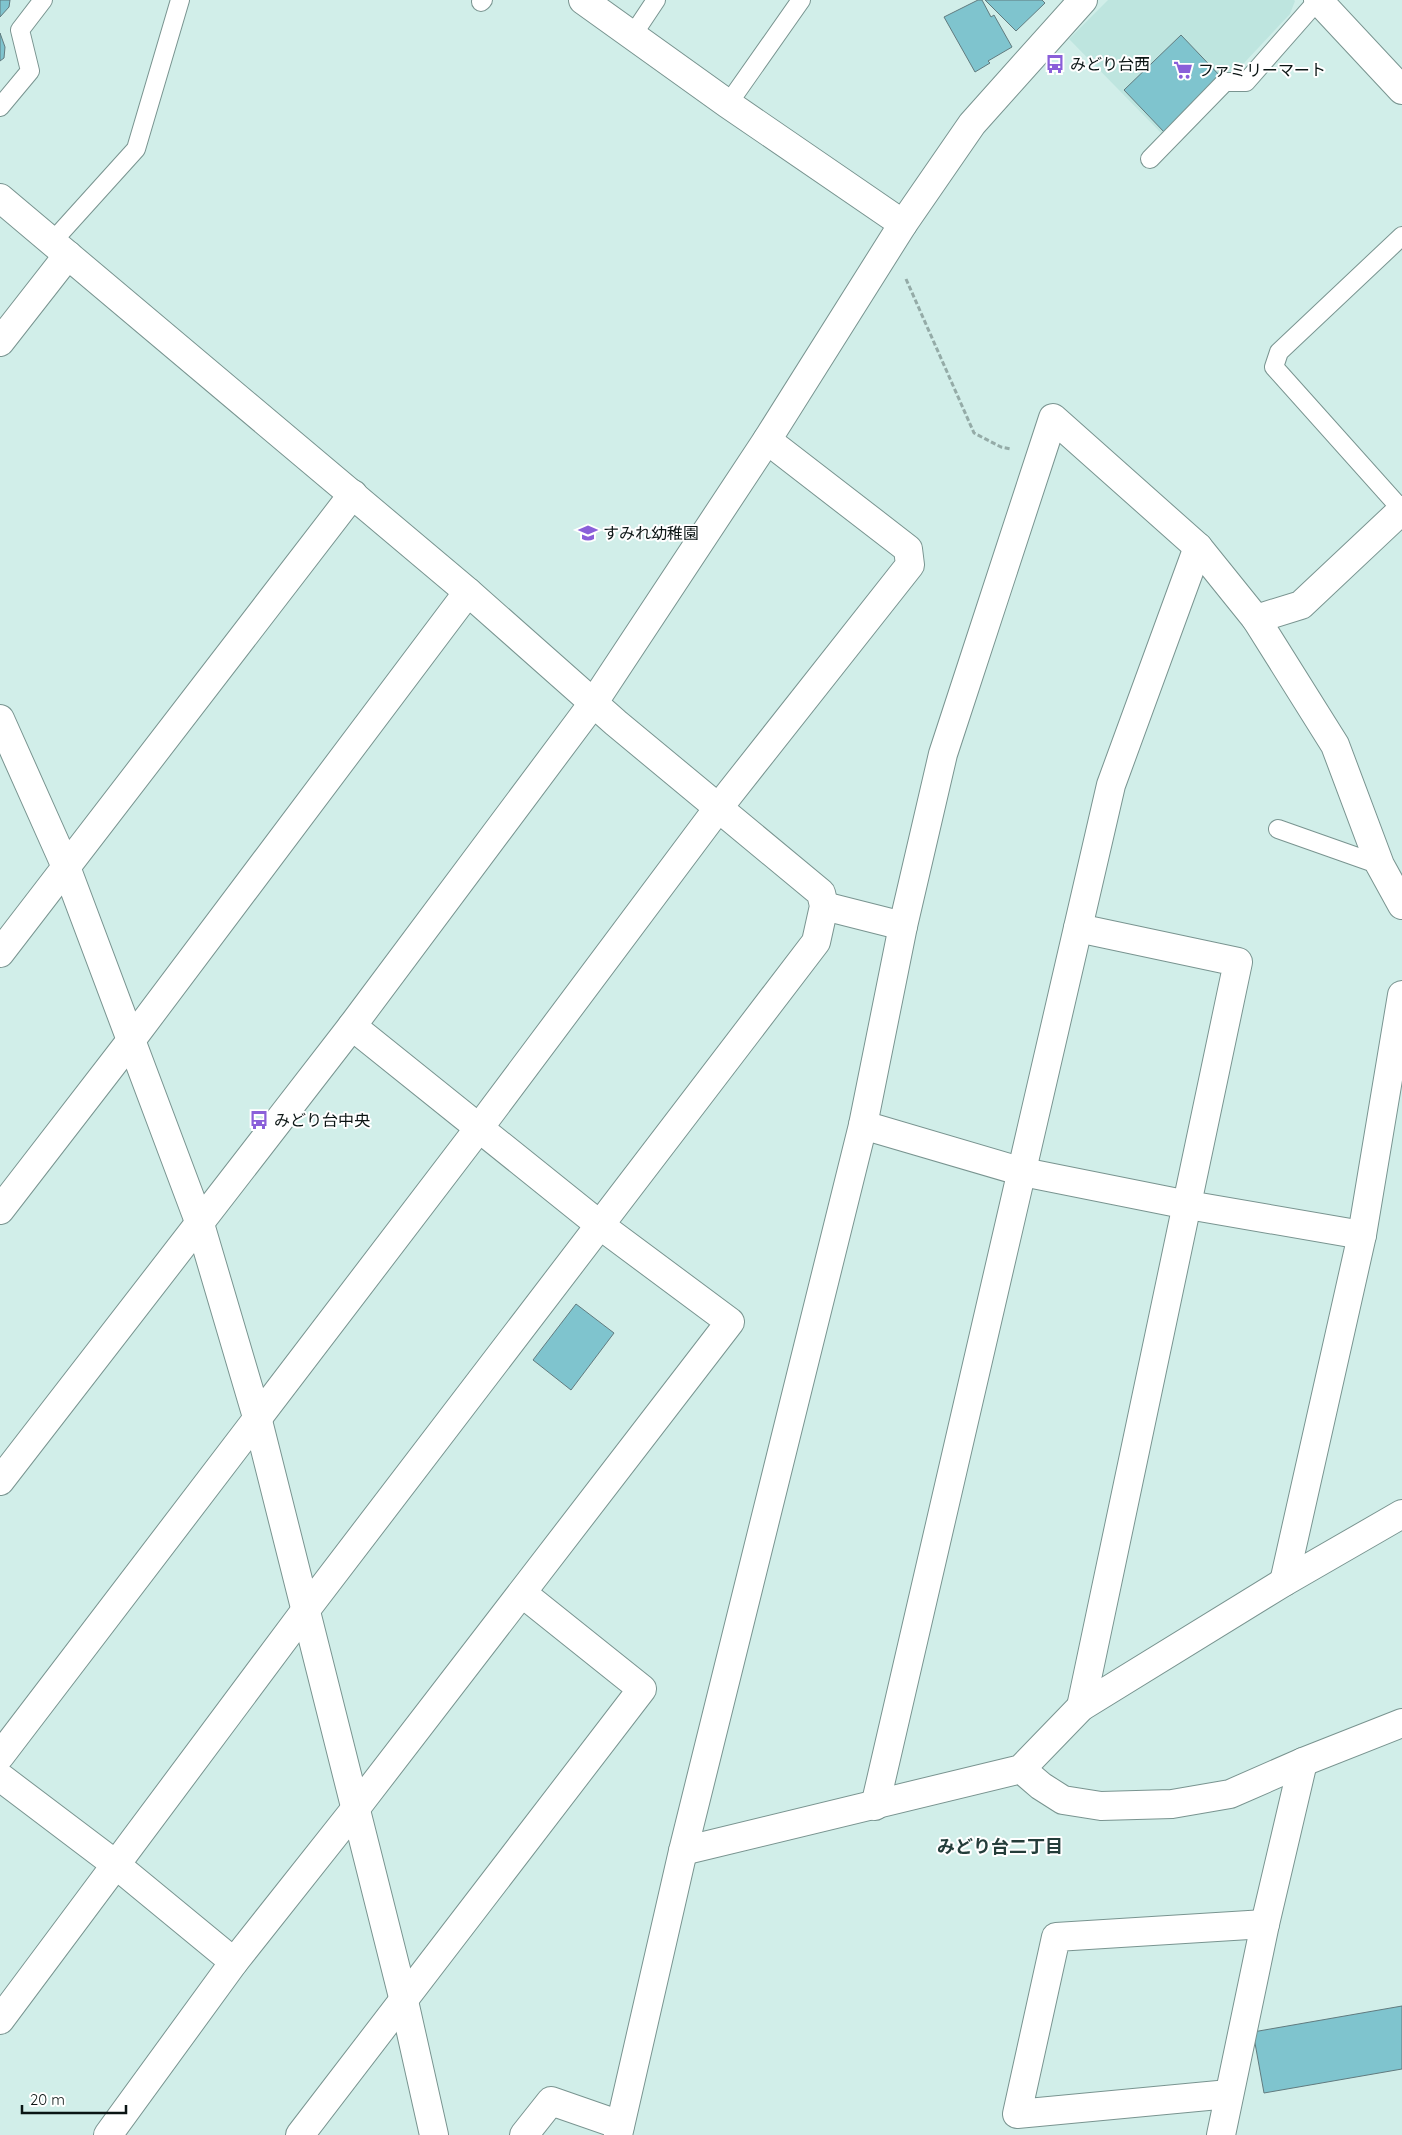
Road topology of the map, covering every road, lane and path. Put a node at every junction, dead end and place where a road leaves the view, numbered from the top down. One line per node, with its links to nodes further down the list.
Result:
1 (43, 0): 11 (lane)
2 (180, 0): 16 (lane)
3 (583, 0): 8 (street)
4 (656, 0): 8 (lane)
5 (801, 0): 10 (lane)
6 (1318, 0): 9 (street); 12 (lane)
7 (1074, 3): 14 (street)
8 (632, 36): 10 (street)
9 (1402, 90)
10 (728, 104): 14 (street)
11 (0, 107)
12 (1150, 159)
13 (0, 198): 16 (street)
14 (903, 224): 17 (street)
15 (1402, 236): 22 (lane)
16 (60, 248): 18 (street); 21 (street)
17 (883, 256): 19 (street); 20 (path)
18 (0, 342)
19 (767, 440): 26 (street); 28 (street)
20 (1040, 457): 23 (street); 34 (street)
21 (353, 494): 24 (street); 31 (street)
22 (1402, 510): 25 (street)
23 (1198, 547): 25 (street); 35 (street)
24 (468, 592): 26 (street); 39 (street)
25 (1256, 619): 30 (street)
26 (594, 702): 28 (street); 38 (street)
27 (0, 719): 31 (street)
28 (719, 807): 33 (street); 41 (street)
29 (1278, 829): 30 (lane)
30 (1380, 865): 32 (street)
31 (66, 868): 36 (street); 39 (street)
32 (1402, 905)
33 (824, 906): 34 (street); 46 (street)
34 (903, 926): 40 (street)
35 (1078, 928): 42 (street); 43 (street)
36 (0, 954)
37 (1402, 995): 47 (street)
38 (352, 1026): 41 (street); 45 (street)
39 (132, 1039): 44 (street); 45 (street)
40 (864, 1125): 42 (street); 62 (street)
41 (479, 1128): 46 (street); 48 (street)
42 (1023, 1172): 43 (street); 60 (street)
43 (1188, 1205): 47 (street); 54 (street)
44 (0, 1210)
45 (200, 1224): 48 (street); 49 (street)
46 (601, 1226): 52 (street); 53 (street)
47 (1362, 1235): 51 (street)
48 (257, 1417): 53 (street); 56 (street)
49 (0, 1481)
50 (1402, 1514): 51 (street)
51 (1284, 1582): 54 (street)
52 (522, 1593): 61 (street); 66 (street)
53 (305, 1611): 61 (street); 63 (street)
54 (1081, 1707): 58 (street)
55 (1402, 1723): 57 (street)
56 (0, 1756)
57 (1304, 1762): 58 (street); 64 (street)
58 (1021, 1769): 60 (street)
59 (0, 1777): 63 (street)
60 (875, 1806): 62 (street)
61 (356, 1808): 65 (street); 66 (street)
62 (684, 1851): 69 (street)
63 (115, 1864): 65 (street); 67 (street)
64 (1265, 1924): 68 (street); 68 (street)
65 (234, 1962): 70 (street)
66 (404, 2001): 71 (street); 72 (street)
67 (0, 2020)
68 (1229, 2094): 74 (street)
69 (619, 2130): 73 (street)
70 (108, 2135)
71 (300, 2135)
72 (434, 2135)
73 (524, 2135)
74 (1221, 2135)

